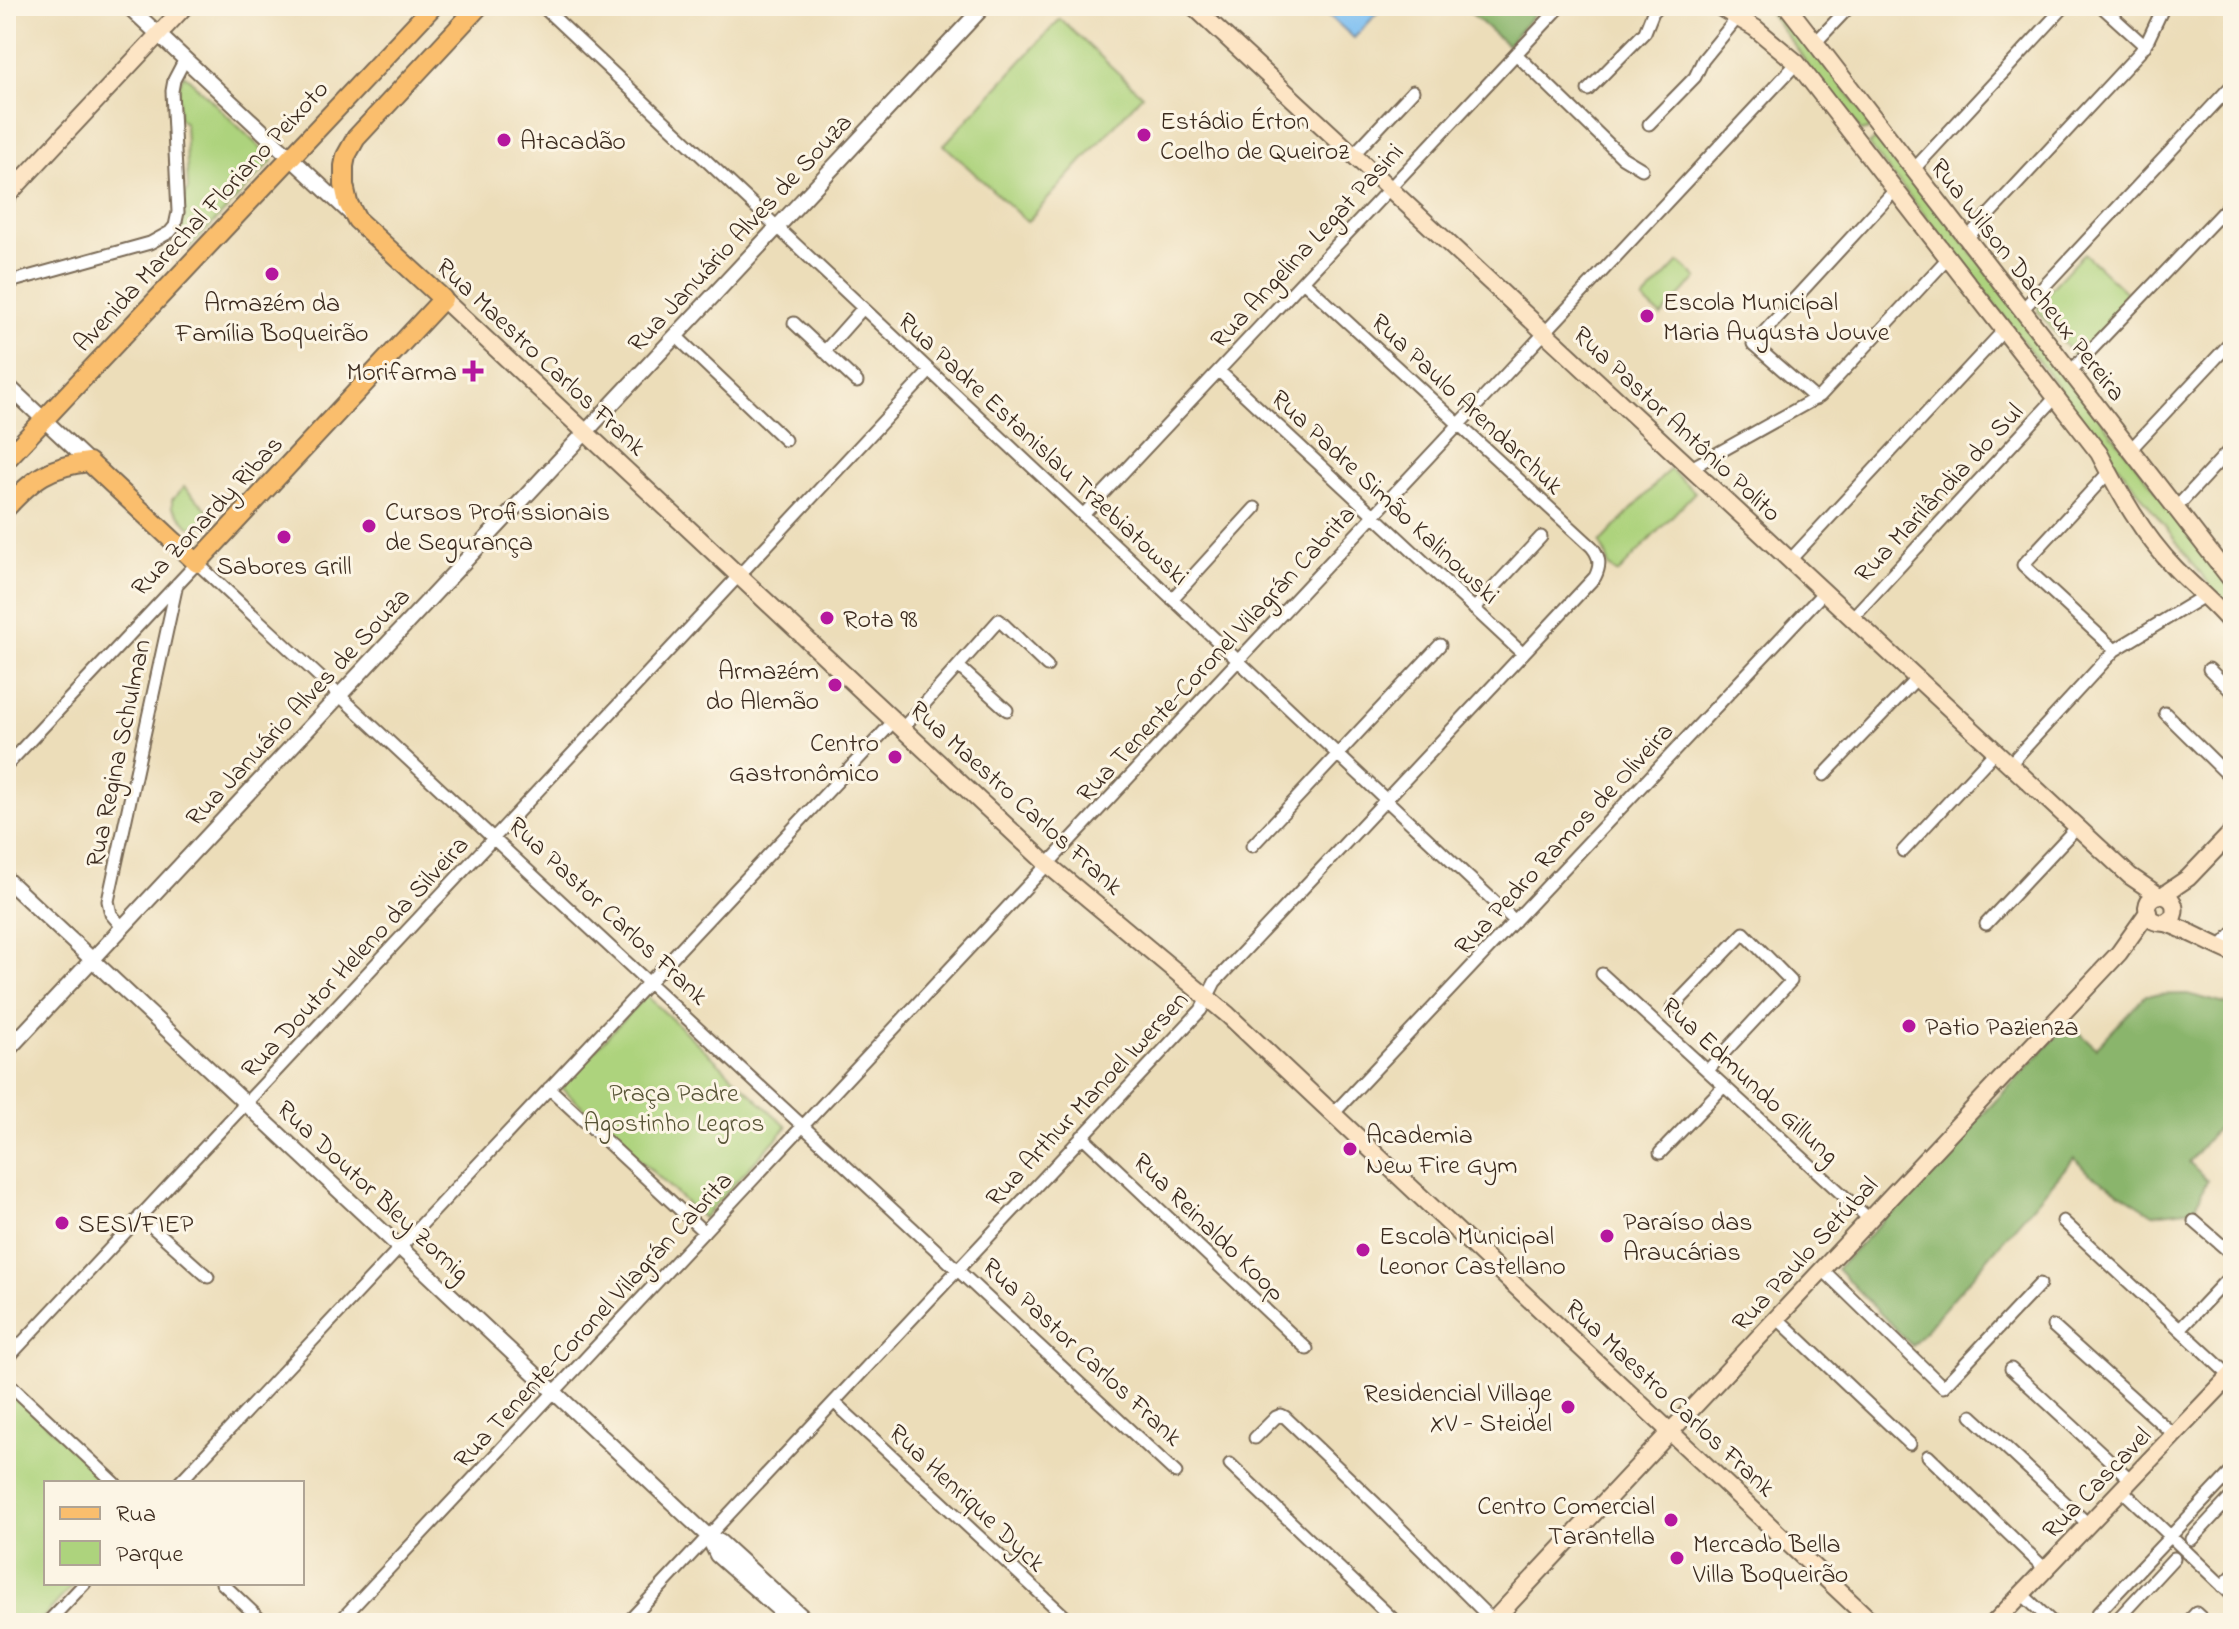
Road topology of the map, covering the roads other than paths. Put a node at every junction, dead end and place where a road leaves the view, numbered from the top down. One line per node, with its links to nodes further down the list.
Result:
1 (128, 6): 17 (street, Rua Maestro Carlos Frank)
2 (185, 6): 17 (main road)
3 (433, 6): 30 (main road, Avenida Marechal Floriano Peixoto)
4 (479, 6): 37 (main road)
5 (542, 6): 38 (street, Rua Padre Estanislau Trzebiatowski)
6 (984, 6): 38 (street, Rua Januário Alves de Souza)
7 (1193, 6): 29 (main road, Rua Pastor Antônio Polito)
8 (1561, 6): 20 (street, Rua Angelina Legat Pasini)
9 (1659, 6): 24 (street)
10 (1718, 6): 16 (main road, Rua Wilson Dacheux Pereira)
11 (1787, 6): 18 (main road, Rua Wilson Dacheux Pereira)
12 (1850, 6): 18 (street)
13 (2065, 6): 32 (street)
14 (2101, 6): 19 (street)
15 (2164, 6): 19 (street)
16 (1738, 17): 22 (main road, Rua Wilson Dacheux Pereira); 27 (street)
17 (159, 34): 21 (street, Rua Maestro Carlos Frank); 35 (main road)
18 (1816, 42): 26 (main road, Rua Wilson Dacheux Pereira)
19 (2145, 46): 39 (street)
20 (1516, 54): 31 (street); 33 (street, Rua Angelina Legat Pasini)
21 (185, 59): 30 (street, Rua Maestro Carlos Frank); 43 (street)
22 (1797, 63): 28 (main road, Rua Wilson Dacheux Pereira); 50 (street, Rua Tenente-Coronel Vilagrán Cabrita)
23 (2233, 84): 47 (street)
24 (1588, 90)
25 (1413, 91): 29 (street)
26 (1878, 123): 28 (main road); 32 (main road, Rua Wilson Dacheux Pereira)
27 (1649, 124)
28 (1854, 136): 34 (main road, Rua Wilson Dacheux Pereira)
29 (1353, 155): 33 (main road, Rua Pastor Antônio Polito)
30 (296, 163): 37 (street, Rua Maestro Carlos Frank); 61 (main road, Avenida Marechal Floriano Peixoto)
31 (1642, 169)
32 (1914, 169): 39 (main road, Rua Wilson Dacheux Pereira)
33 (1390, 188): 42 (street, Rua Angelina Legat Pasini); 50 (main road, Rua Pastor Antônio Polito)
34 (1895, 190): 40 (main road, Rua Wilson Dacheux Pereira); 60 (street)
35 (6, 197)
36 (2233, 201): 56 (street)
37 (357, 220): 45 (main road, Rua Maestro Carlos Frank)
38 (777, 227): 46 (street, Rua Padre Estanislau Trzebiatowski); 51 (street, Rua Januário Alves de Souza)
39 (1967, 238): 41 (main road, Rua Wilson Dacheux Pereira)
40 (1948, 258): 44 (main road, Rua Wilson Dacheux Pereira); 60 (street)
41 (1993, 272): 44 (main road); 47 (main road, Rua Wilson Dacheux Pereira)
42 (1303, 281): 55 (street, Rua Angelina Legat Pasini); 62 (street, Rua Paulo Arendarchuk)
43 (6, 283)
44 (1972, 289): 49 (main road, Rua Wilson Dacheux Pereira)
45 (443, 299): 63 (main road, Rua Maestro Carlos Frank); 79 (main road, Rua Zonardy Ribas)
46 (863, 308): 53 (street); 54 (street, Rua Padre Estanislau Trzebiatowski)
47 (2022, 310): 56 (main road, Rua Wilson Dacheux Pereira)
48 (794, 323): 53 (street)
49 (2004, 330): 59 (main road, Rua Wilson Dacheux Pereira); 77 (street)
50 (1545, 332): 62 (street, Rua Tenente-Coronel Vilagrán Cabrita); 69 (main road, Rua Pastor Antônio Polito)
51 (676, 336): 63 (street, Rua Januário Alves de Souza); 64 (street)
52 (2233, 340): 66 (street)
53 (824, 352): 57 (street)
54 (930, 371): 74 (street, Rua Padre Estanislau Trzebiatowski); 81 (street, Rua Doutor Heleno da Silveira)
55 (1219, 371): 74 (street, Rua Angelina Legat Pasini); 75 (street, Rua Padre Simão Kalinowski)
56 (2070, 372): 66 (main road, Rua Wilson Dacheux Pereira)
57 (857, 382)
58 (6, 384): 61 (street, Rua Pastor Carlos Frank)
59 (2056, 397): 70 (main road, Rua Wilson Dacheux Pereira); 87 (street, Rua Marilândia do Sul)
60 (1816, 399): 69 (street)
61 (44, 419): 67 (main road, Avenida Marechal Floriano Peixoto); 68 (street, Rua Pastor Carlos Frank)
62 (1458, 425): 75 (street, Rua Tenente-Coronel Vilagrán Cabrita); 78 (street, Rua Paulo Arendarchuk)
63 (585, 432): 81 (main road, Rua Maestro Carlos Frank); 98 (street, Rua Januário Alves de Souza)
64 (785, 440)
65 (2233, 446): 73 (street)
66 (2131, 449): 73 (main road, Rua Wilson Dacheux Pereira)
67 (6, 460)
68 (89, 462): 71 (main road); 79 (main road, Rua Pastor Carlos Frank)
69 (1691, 468): 77 (main road, Rua Pastor Antônio Polito)
70 (2109, 472): 84 (main road, Rua Wilson Dacheux Pereira); 90 (street)
71 (6, 508)
72 (1255, 508): 85 (street)
73 (2176, 508): 80 (main road, Rua Wilson Dacheux Pereira)
74 (1083, 515): 85 (street, Rua Padre Estanislau Trzebiatowski)
75 (1374, 515): 86 (street, Rua Padre Simão Kalinowski); 92 (street, Rua Tenente-Coronel Vilagrán Cabrita)
76 (1541, 537): 86 (street)
77 (1790, 560): 83 (main road, Rua Pastor Antônio Polito)
78 (1600, 561): 91 (street, Rua Arthur Manoel Iwersen)
79 (197, 563): 82 (street, Rua Zonardy Ribas); 98 (street, Rua Pastor Carlos Frank)
80 (2230, 571)
81 (739, 576): 101 (main road, Rua Maestro Carlos Frank); 111 (street, Rua Doutor Heleno da Silveira)
82 (177, 584): 105 (street, Rua Zonardy Ribas); 119 (street, Rua Regina Schulman)
83 (1824, 592): 87 (main road, Rua Pastor Antônio Polito); 117 (street, Rua Pedro Ramos de Oliveira)
84 (2204, 596): 88 (main road, Rua Wilson Dacheux Pereira); 90 (street)
85 (1172, 599): 92 (street, Rua Padre Estanislau Trzebiatowski)
86 (1474, 609): 91 (street, Rua Padre Simão Kalinowski)
87 (1852, 618): 96 (main road, Rua Pastor Antônio Polito)
88 (2233, 626)
89 (1440, 645): 103 (street)
90 (2115, 650): 104 (street)
91 (1523, 654): 108 (street, Rua Arthur Manoel Iwersen)
92 (1238, 661): 103 (street, Rua Padre Estanislau Trzebiatowski); 114 (street, Rua Tenente-Coronel Vilagrán Cabrita)
93 (958, 666): 94 (street); 99 (street); 101 (street)
94 (1047, 666)
95 (2209, 669): 97 (street)
96 (1917, 678): 102 (main road, Rua Pastor Antônio Polito); 106 (street)
97 (2233, 693)
98 (340, 695): 111 (street, Rua Pastor Carlos Frank); 119 (street, Rua Januário Alves de Souza)
99 (1007, 710)
100 (2165, 713): 107 (street)
101 (898, 725): 114 (main road, Rua Maestro Carlos Frank); 125 (street)
102 (1996, 751): 104 (main road, Rua Pastor Antônio Polito); 113 (street)
103 (1338, 755): 108 (street, Rua Padre Estanislau Trzebiatowski); 112 (street)
104 (2010, 764): 109 (main road, Rua Pastor Antônio Polito)
105 (6, 766)
106 (1824, 775)
107 (2233, 780)
108 (1386, 800): 117 (street, Rua Padre Estanislau Trzebiatowski); 126 (street, Rua Arthur Manoel Iwersen)
109 (2077, 827): 116 (main road, Rua Pastor Antônio Polito); 118 (street)
110 (2233, 831): 116 (main road, Rua Paulo Setúbal)
111 (494, 838): 125 (street, Rua Pastor Carlos Frank); 134 (street, Rua Doutor Heleno da Silveira)
112 (1252, 846)
113 (1903, 851)
114 (1047, 864): 126 (main road, Rua Maestro Carlos Frank); 136 (street, Rua Tenente-Coronel Vilagrán Cabrita)
115 (6, 879): 123 (street, Rua Doutor Bley Zornig)
116 (2161, 903): 121 (main road, Rua Pastor Antônio Polito); 121 (main road, Rua Pastor Antônio Polito); 140 (main road, Rua Paulo Setúbal)
117 (1515, 921): 135 (street, Rua Pedro Ramos de Oliveira)
118 (1986, 924)
119 (122, 927): 123 (street, Rua Januário Alves de Souza)
120 (2233, 933): 122 (street)
121 (2200, 937): 122 (main road, Rua Pastor Antônio Polito)
122 (2226, 950)
123 (92, 960): 129 (street, Rua Januário Alves de Souza); 134 (street, Rua Doutor Bley Zornig)
124 (1602, 974): 131 (street, Rua Edmundo Gillung)
125 (649, 982): 133 (street); 136 (street, Rua Pastor Carlos Frank)
126 (1208, 997): 135 (main road, Rua Maestro Carlos Frank); 137 (street, Rua Arthur Manoel Iwersen)
127 (1672, 1008): 131 (street)
128 (6, 1026): 129 (street)
129 (19, 1038): 130 (street, Rua Januário Alves de Souza)
130 (6, 1052)
131 (1708, 1070): 132 (street, Rua Edmundo Gillung)
132 (1724, 1086): 138 (street); 140 (street, Rua Edmundo Gillung)
133 (549, 1088): 143 (street); 144 (street)
134 (246, 1104): 139 (street, Rua Doutor Heleno da Silveira); 144 (street, Rua Doutor Bley Zornig)
135 (1333, 1114): 162 (main road, Rua Maestro Carlos Frank)
136 (803, 1126): 143 (street, Rua Tenente-Coronel Vilagrán Cabrita); 147 (street, Rua Pastor Carlos Frank)
137 (1082, 1136): 147 (street, Rua Arthur Manoel Iwersen); 154 (street, Rua Reinaldo Koop)
138 (1660, 1153)
139 (140, 1216): 149 (street); 155 (street, Rua Doutor Heleno da Silveira)
140 (1869, 1219): 146 (main road, Rua Paulo Setúbal)
141 (2063, 1221): 153 (street)
142 (2194, 1221): 145 (street)
143 (704, 1232): 159 (street, Rua Tenente-Coronel Vilagrán Cabrita)
144 (400, 1248): 159 (street, Rua Doutor Bley Zornig); 171 (street)
145 (2233, 1255)
146 (1822, 1269): 150 (street); 151 (main road, Rua Paulo Setúbal)
147 (958, 1270): 160 (street, Rua Arthur Manoel Iwersen); 169 (street, Rua Pastor Carlos Frank)
148 (2233, 1273): 153 (street)
149 (208, 1277)
150 (2040, 1284)
151 (1777, 1318): 162 (main road, Rua Paulo Setúbal); 165 (street)
152 (2053, 1326): 163 (street)
153 (2180, 1329): 157 (street)
154 (1307, 1349)
155 (6, 1360)
156 (2011, 1369): 172 (street)
157 (2232, 1375): 163 (main road, Rua Cascavel)
158 (6, 1381): 170 (street)
159 (554, 1392): 177 (street, Rua Doutor Bley Zornig); 193 (street, Rua Tenente-Coronel Vilagrán Cabrita)
160 (834, 1402): 177 (street, Rua Arthur Manoel Iwersen); 197 (street, Rua Henrique Dyck)
161 (1972, 1416): 174 (street)
162 (1670, 1432): 190 (main road, Rua Paulo Setúbal); 199 (main road, Rua Maestro Carlos Frank)
163 (2174, 1435): 172 (main road, Rua Cascavel)
164 (1255, 1438): 190 (street)
165 (1910, 1444)
166 (1928, 1456): 182 (street)
167 (1230, 1464): 198 (street)
168 (2233, 1470): 175 (street)
169 (1176, 1473)
170 (113, 1481)
171 (181, 1481)
172 (2126, 1485): 174 (main road, Rua Cascavel); 178 (street)
173 (2233, 1495): 176 (street)
174 (2088, 1524): 182 (main road, Rua Cascavel)
175 (2182, 1524): 176 (street); 178 (street)
176 (2203, 1527): 179 (street)
177 (708, 1536): 194 (street, Rua Arthur Manoel Iwersen); 195 (street, Rua Doutor Bley Zornig); 196 (street, Rua Doutor Bley Zornig)
178 (2170, 1537): 180 (street); 187 (street)
179 (2192, 1539)
180 (2158, 1549): 183 (street); 202 (street)
181 (2174, 1558): 183 (street)
182 (2045, 1569): 188 (main road, Rua Cascavel)
183 (2162, 1571): 203 (street)
184 (2233, 1575): 187 (street)
185 (83, 1585): 191 (street)
186 (224, 1585): 192 (street)
187 (2222, 1586): 189 (street)
188 (2022, 1594): 200 (main road, Rua Cascavel); 201 (street)
189 (2233, 1596)
190 (1492, 1622)
191 (47, 1623)
192 (264, 1623)
193 (338, 1623)
194 (627, 1623)
195 (794, 1623)
196 (809, 1623)
197 (1072, 1623)
198 (1397, 1623)
199 (1873, 1623)
200 (1994, 1623)
201 (2053, 1623)
202 (2108, 1623)
203 (2114, 1623)
204 (2187, 1623): 205 (street)
205 (2207, 1623)

